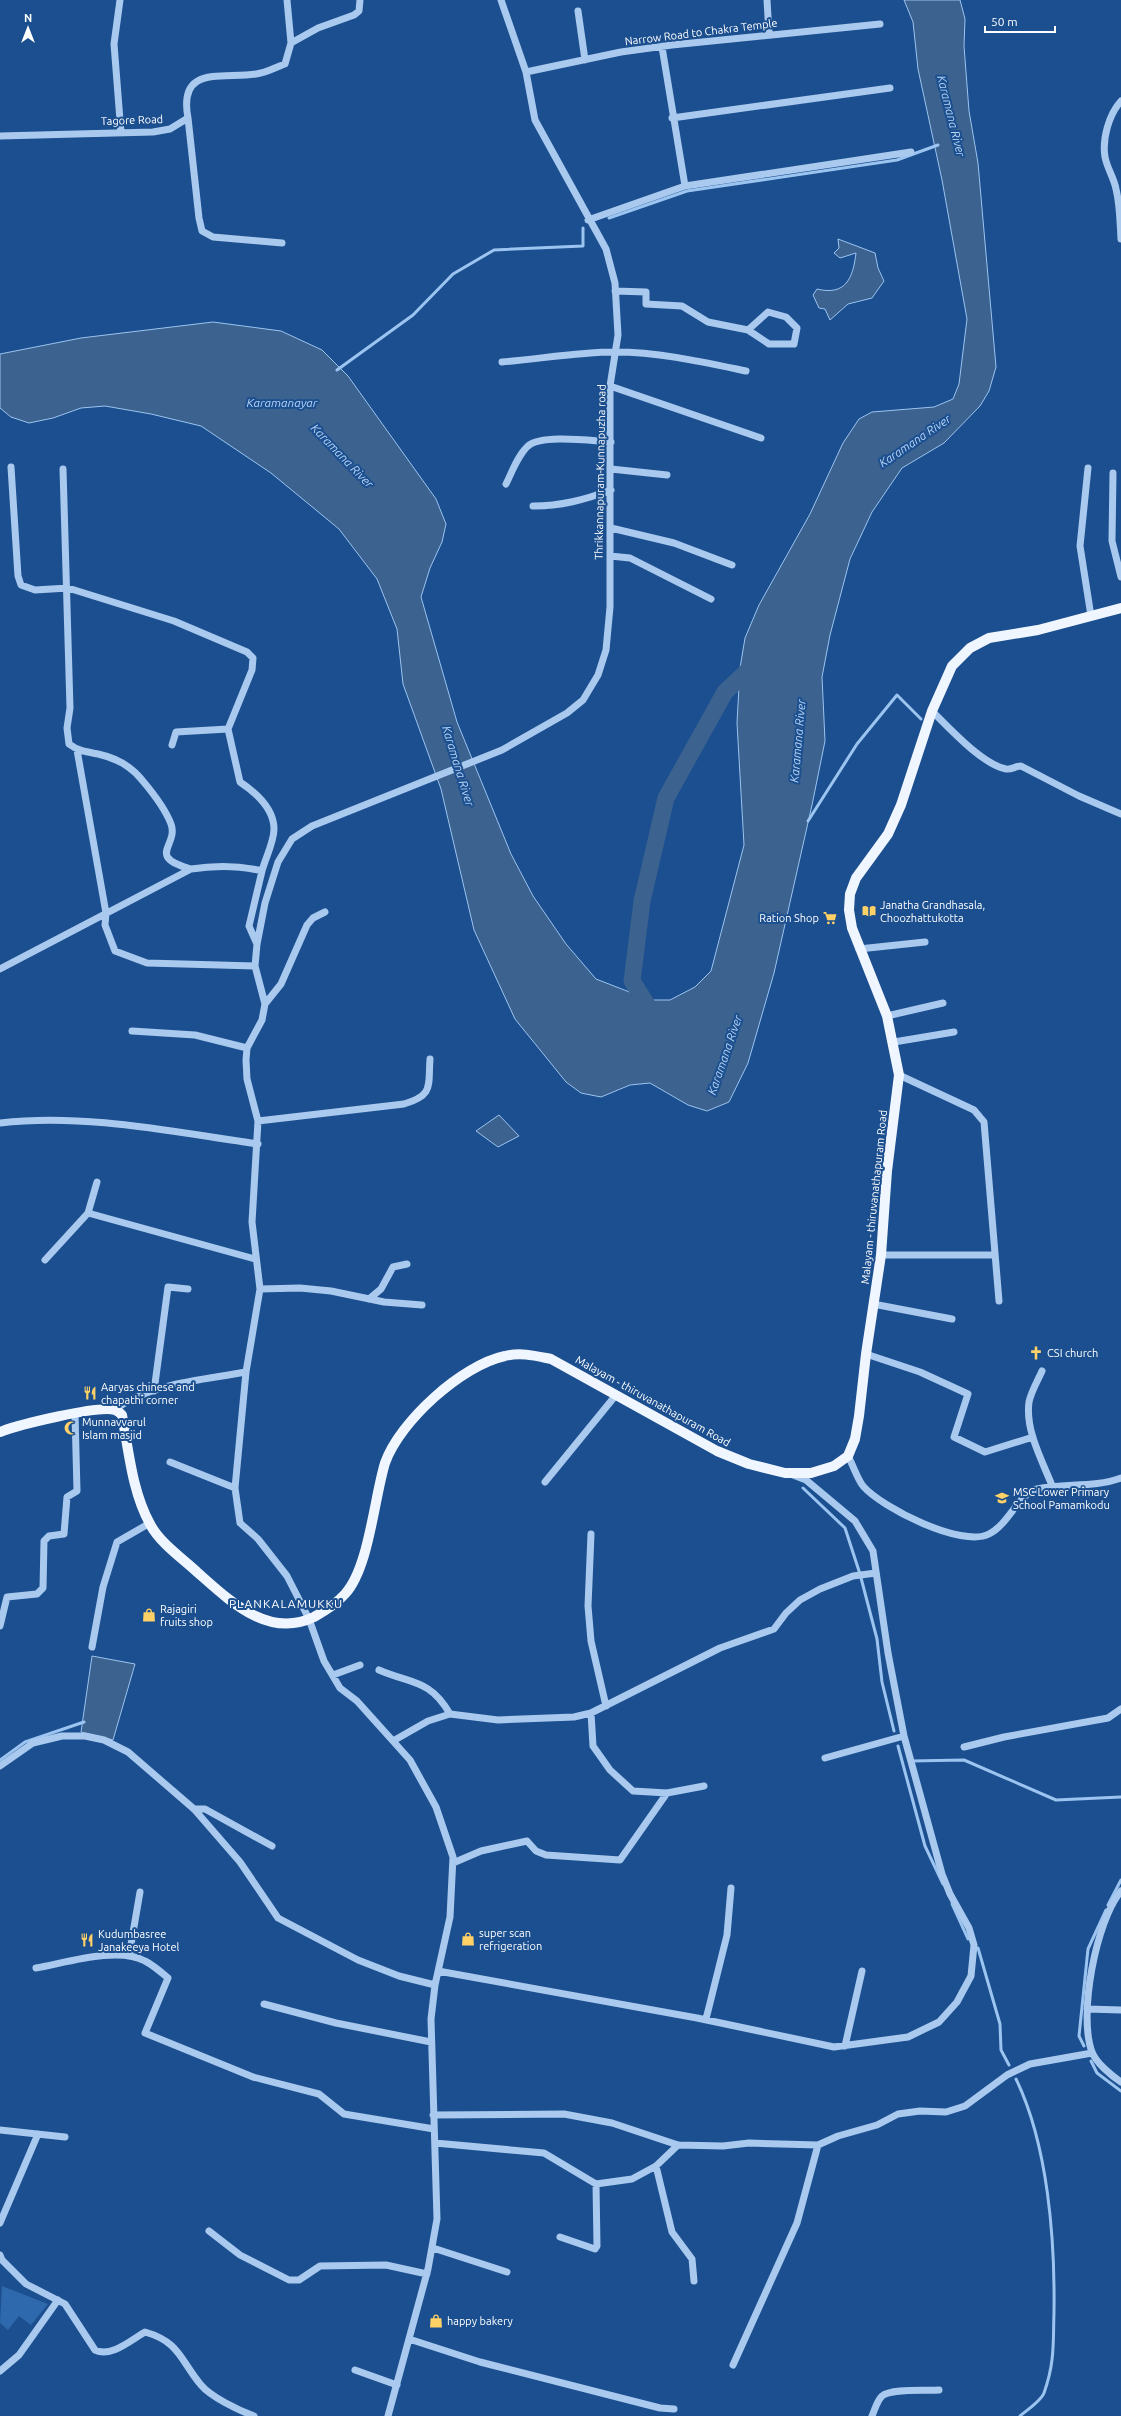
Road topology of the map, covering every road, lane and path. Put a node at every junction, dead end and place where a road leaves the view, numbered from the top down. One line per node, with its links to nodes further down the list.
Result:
1 (120, 0): 17 (street)
2 (287, 0): 9 (street)
3 (360, 0): 9 (street)
4 (501, 0): 12 (street, Thrikkannapuram-Kunnapuzha road)
5 (767, 0): 8 (street)
6 (578, 11): 11 (street)
7 (880, 24): 8 (street, Narrow Road to Chakra Temple)
8 (769, 34): 10 (street, Narrow Road to Chakra Temple)
9 (291, 43): 15 (street)
10 (662, 47): 11 (street, Narrow Road to Chakra Temple); 16 (street)
11 (585, 60): 12 (street, Narrow Road to Chakra Temple)
12 (526, 72): 22 (street, Thrikkannapuram-Kunnapuzha road)
13 (890, 88): 16 (street)
14 (1121, 101): 21 (street)
15 (188, 118): 17 (street, Tagore Road); 24 (street)
16 (672, 118): 20 (street)
17 (121, 133): 18 (street, Tagore Road)
18 (0, 136)
19 (911, 152): 20 (street)
20 (685, 186): 22 (street)
21 (1119, 187): 23 (street)
22 (588, 220): 25 (street, Thrikkannapuram-Kunnapuzha road)
23 (1121, 239)
24 (282, 243)
25 (615, 291): 26 (street); 27 (street, Thrikkannapuram-Kunnapuzha road)
26 (748, 330): 26 (street)
27 (616, 352): 28 (street); 29 (street); 30 (street, Thrikkannapuram-Kunnapuzha road)
28 (502, 362)
29 (746, 371)
30 (610, 386): 31 (street); 32 (street, Thrikkannapuram-Kunnapuzha road)
31 (761, 438)
32 (611, 442): 36 (street, Thrikkannapuram-Kunnapuzha road); 39 (street)
33 (11, 467): 46 (street)
34 (1088, 468): 49 (street)
35 (63, 469): 46 (street)
36 (611, 469): 38 (street); 40 (street, Thrikkannapuram-Kunnapuzha road)
37 (1113, 473): 45 (street)
38 (668, 475)
39 (506, 484)
40 (611, 490): 41 (street); 42 (street, Thrikkannapuram-Kunnapuzha road)
41 (533, 506)
42 (611, 528): 43 (street, Thrikkannapuram-Kunnapuzha road); 44 (street)
43 (610, 556): 47 (street); 60 (street, Thrikkannapuram-Kunnapuzha road)
44 (732, 565)
45 (1121, 577)
46 (68, 588): 51 (street); 53 (street)
47 (711, 599)
48 (1121, 608): 49 (main road, Malayam - thiruvanathapuram Road)
49 (1091, 616): 50 (main road, Malayam - thiruvanathapuram Road)
50 (932, 712): 54 (street); 61 (main road, Malayam - thiruvanathapuram Road)
51 (228, 729): 52 (street); 56 (street)
52 (172, 745)
53 (77, 750): 55 (street); 58 (street)
54 (1121, 814)
55 (191, 869): 56 (street); 58 (street)
56 (262, 872): 60 (street)
57 (325, 912): 65 (street)
58 (106, 913): 62 (street); 63 (street)
59 (925, 942): 61 (street)
60 (257, 944): 62 (street, Thrikkannapuram-Kunnapuzha road)
61 (859, 949): 66 (main road, Malayam - thiruvanathapuram Road)
62 (255, 966): 65 (street, Thrikkannapuram-Kunnapuzha road)
63 (0, 969)
64 (943, 1003): 66 (street)
65 (264, 1004): 70 (street)
66 (887, 1016): 69 (main road, Malayam - thiruvanathapuram Road)
67 (132, 1031): 70 (street)
68 (954, 1032): 69 (street)
69 (894, 1042): 72 (main road, Malayam - thiruvanathapuram Road)
70 (247, 1048): 73 (street)
71 (430, 1059): 73 (street)
72 (899, 1075): 78 (main road, Malayam - thiruvanathapuram Road); 79 (street)
73 (258, 1121): 75 (street)
74 (0, 1123): 75 (street)
75 (258, 1144): 80 (street)
76 (97, 1182): 77 (street)
77 (88, 1213): 80 (street); 81 (street)
78 (881, 1255): 79 (street); 87 (main road, Malayam - thiruvanathapuram Road)
79 (995, 1255): 86 (street)
80 (255, 1259): 84 (street)
81 (45, 1260)
82 (407, 1264): 85 (street)
83 (188, 1288): 93 (street)
84 (260, 1289): 85 (street); 92 (street)
85 (369, 1299): 88 (street)
86 (999, 1301)
87 (873, 1304): 89 (street); 90 (main road, Malayam - thiruvanathapuram Road)
88 (422, 1305)
89 (952, 1319)
90 (866, 1354): 98 (street); 99 (main road, Malayam - thiruvanathapuram Road)
91 (1042, 1371): 98 (street)
92 (246, 1372): 93 (street); 104 (street)
93 (154, 1391): 95 (street)
94 (616, 1395): 101 (main road, Malayam - thiruvanathapuram Road); 103 (street); 109 (main road, Malayam - thiruvanathapuram Road)
95 (114, 1410): 96 (main road); 106 (main road, Malayam - thiruvanathapuram Road)
96 (75, 1414): 97 (main road); 110 (street)
97 (0, 1432)
98 (1033, 1437): 105 (street)
99 (848, 1456): 101 (main road, Malayam - thiruvanathapuram Road); 105 (street)
100 (170, 1462): 104 (street)
101 (785, 1473): 108 (street)
102 (1121, 1478): 105 (street)
103 (545, 1482)
104 (235, 1488): 109 (street)
105 (1053, 1488)
106 (150, 1522): 109 (main road, Malayam - thiruvanathapuram Road); 111 (street)
107 (591, 1534): 115 (street)
108 (876, 1572): 115 (street); 119 (street)
109 (309, 1619): 114 (street)
110 (0, 1626)
111 (92, 1647)
112 (360, 1665): 114 (street)
113 (380, 1670): 118 (street)
114 (333, 1675): 120 (street)
115 (606, 1706): 117 (street)
116 (1121, 1709): 121 (street)
117 (591, 1713): 118 (street); 125 (street)
118 (450, 1714): 120 (street)
119 (904, 1736): 122 (street); 142 (street)
120 (393, 1741): 128 (street)
121 (964, 1747)
122 (825, 1758)
123 (0, 1766): 126 (street)
124 (704, 1786): 125 (street)
125 (668, 1793): 128 (street)
126 (194, 1809): 127 (street); 136 (street)
127 (272, 1846)
128 (453, 1863): 134 (street)
129 (731, 1888): 140 (street)
130 (1121, 1891): 138 (street)
131 (140, 1892): 132 (street)
132 (128, 1956): 133 (street); 146 (street)
133 (36, 1968)
134 (438, 1971): 136 (street); 140 (street)
135 (862, 1971): 142 (street)
136 (435, 1985): 141 (street)
137 (264, 2004): 141 (street)
138 (1087, 2009): 139 (street); 143 (street)
139 (1121, 2010)
140 (706, 2020): 142 (street)
141 (431, 2042): 145 (street)
142 (845, 2046)
143 (1092, 2053): 144 (street); 152 (street)
144 (1121, 2082)
145 (433, 2115): 146 (street); 151 (street)
146 (434, 2128): 150 (street)
147 (0, 2130): 148 (street)
148 (38, 2134): 149 (street); 155 (street)
149 (65, 2137)
150 (435, 2144): 154 (street); 158 (street)
151 (678, 2145): 152 (street); 153 (street)
152 (818, 2145): 165 (street)
153 (656, 2166): 154 (street); 162 (street)
154 (596, 2184): 157 (street)
155 (0, 2223)
156 (209, 2231): 161 (street)
157 (560, 2237)
158 (433, 2248): 160 (street); 161 (street)
159 (1, 2257): 163 (street)
160 (507, 2272)
161 (427, 2274): 164 (street)
162 (694, 2281)
163 (58, 2300): 166 (street); 171 (street)
164 (409, 2339): 168 (street); 170 (street)
165 (733, 2366)
166 (0, 2370)
167 (355, 2370): 168 (street)
168 (397, 2385): 172 (street)
169 (939, 2390): 173 (street)
170 (674, 2409)
171 (254, 2416)
172 (388, 2416)
173 (872, 2416)

